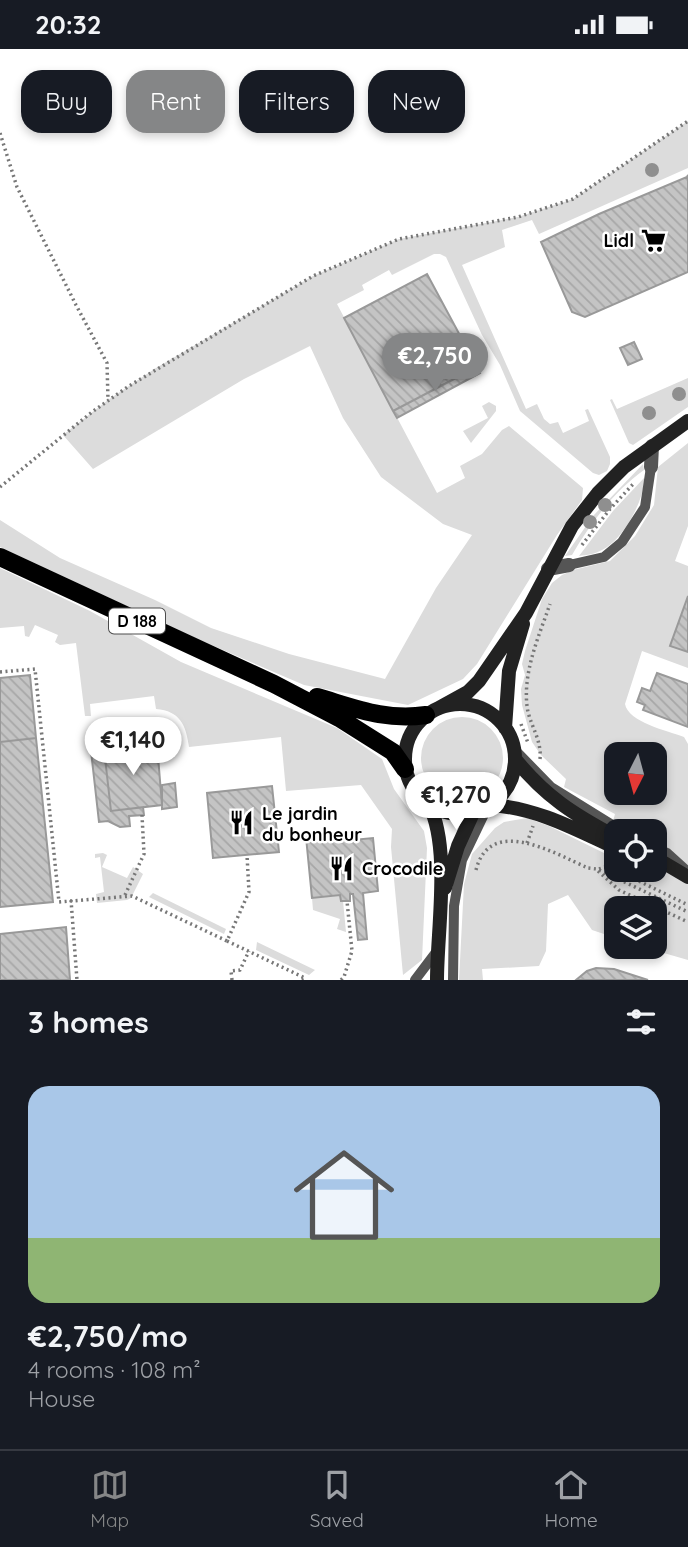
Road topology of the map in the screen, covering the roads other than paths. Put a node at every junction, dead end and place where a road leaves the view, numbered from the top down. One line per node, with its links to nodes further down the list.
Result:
1 (688, 421): 2 (street)
2 (652, 446): 3 (street); 6 (street)
3 (652, 467): 5 (lane)
4 (0, 557): 8 (main road, D 188)
5 (569, 565): 6 (street)
6 (548, 569): 7 (street)
7 (526, 613): 9 (street); 10 (street)
8 (274, 684): 9 (main road, D 188); 12 (main road, D 188)
9 (432, 712): 10 (street); 12 (street)
10 (505, 728): 11 (street)
11 (514, 754): 14 (street); 15 (lane); 16 (street)
12 (405, 769): 13 (street)
13 (429, 805): 14 (street); 22 (street)
14 (484, 808): 17 (street); 22 (street); 26 (lane)
15 (604, 820)
16 (604, 830)
17 (604, 842)
18 (667, 853): 21 (lane)
19 (667, 864): 21 (street)
20 (667, 870): 21 (street)
21 (688, 876)
22 (439, 906): 23 (street)
23 (438, 950): 24 (lane); 25 (street)
24 (415, 980)
25 (438, 980)
26 (453, 980)

